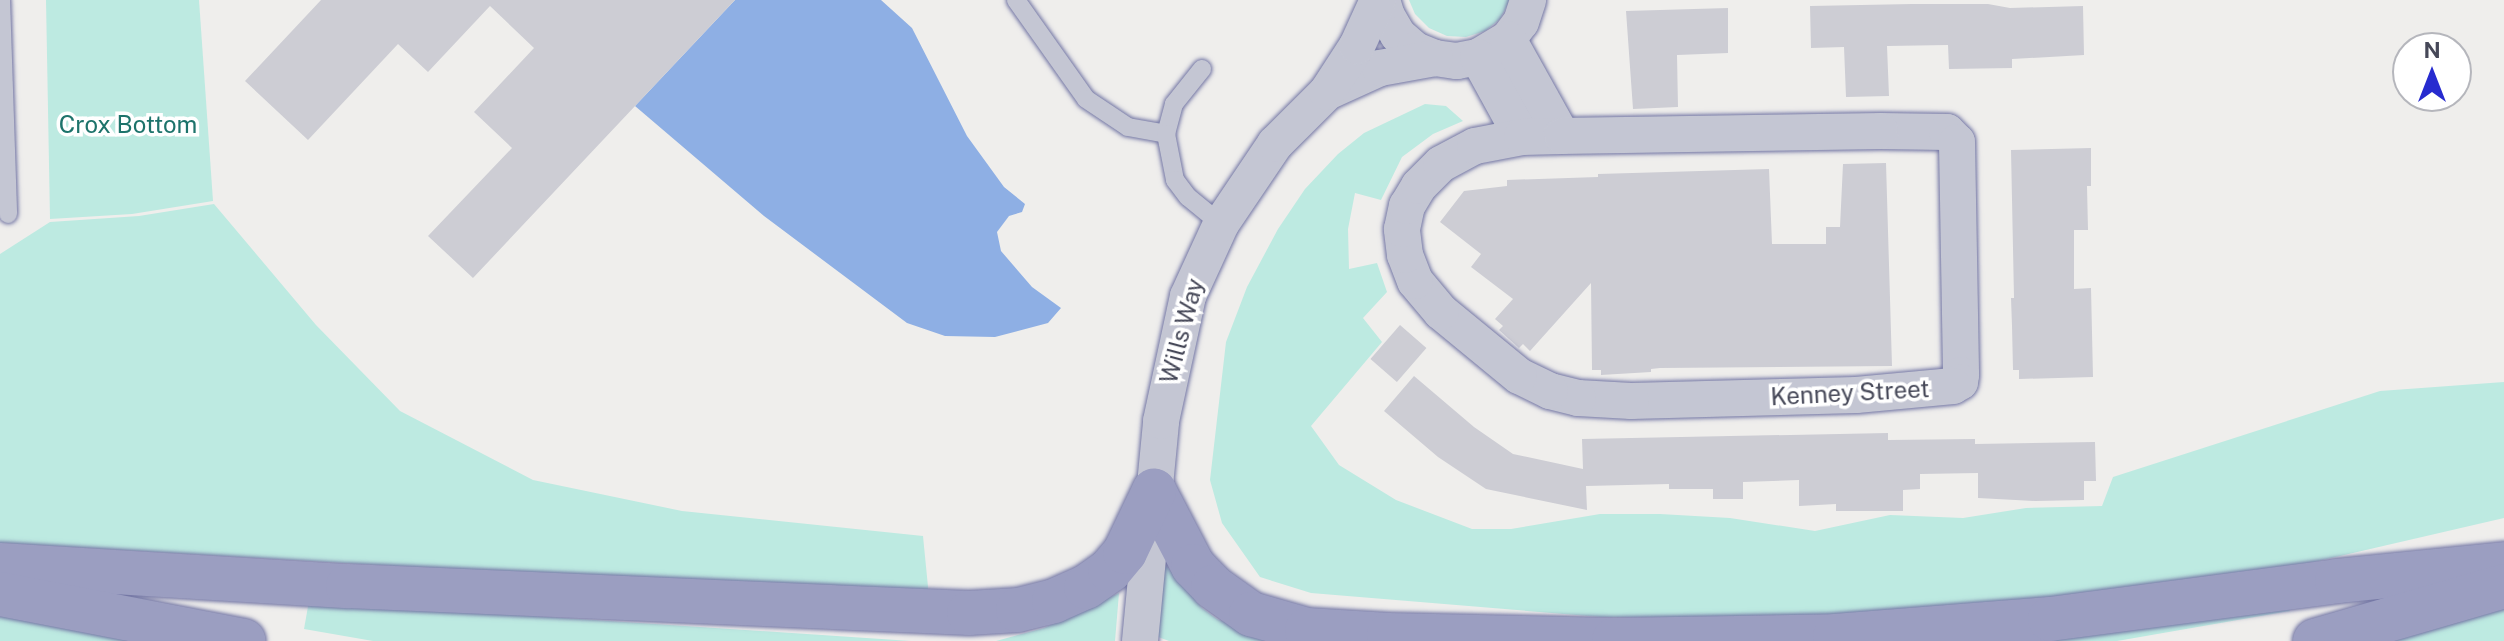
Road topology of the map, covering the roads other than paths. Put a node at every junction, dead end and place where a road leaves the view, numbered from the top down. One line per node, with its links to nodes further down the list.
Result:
1 (1, 0): 12 (lane)
2 (1016, 0): 9 (lane)
3 (1380, 0): 6 (street, Wills Way); 8 (street, Wills Way)
4 (1528, 0): 5 (street)
5 (1493, 48): 6 (street, Wills Way); 10 (street); 11 (street)
6 (1435, 58): 8 (street, Wills Way)
7 (1202, 69): 9 (lane)
8 (1327, 92): 13 (street, Wills Way)
9 (1166, 134): 13 (lane)
10 (1562, 136): 11 (street, Kenney Street); 11 (street, Kenney Street)
11 (1522, 137)
12 (8, 214)
13 (1221, 224): 14 (street, Wills Way)
14 (1154, 491): 15 (highway); 16 (highway); 19 (street, Wills Way)
15 (2504, 564)
16 (0, 565)
17 (2504, 586): 21 (highway)
18 (0, 594): 20 (highway)
19 (1141, 626)
20 (243, 641)
21 (2315, 641)

